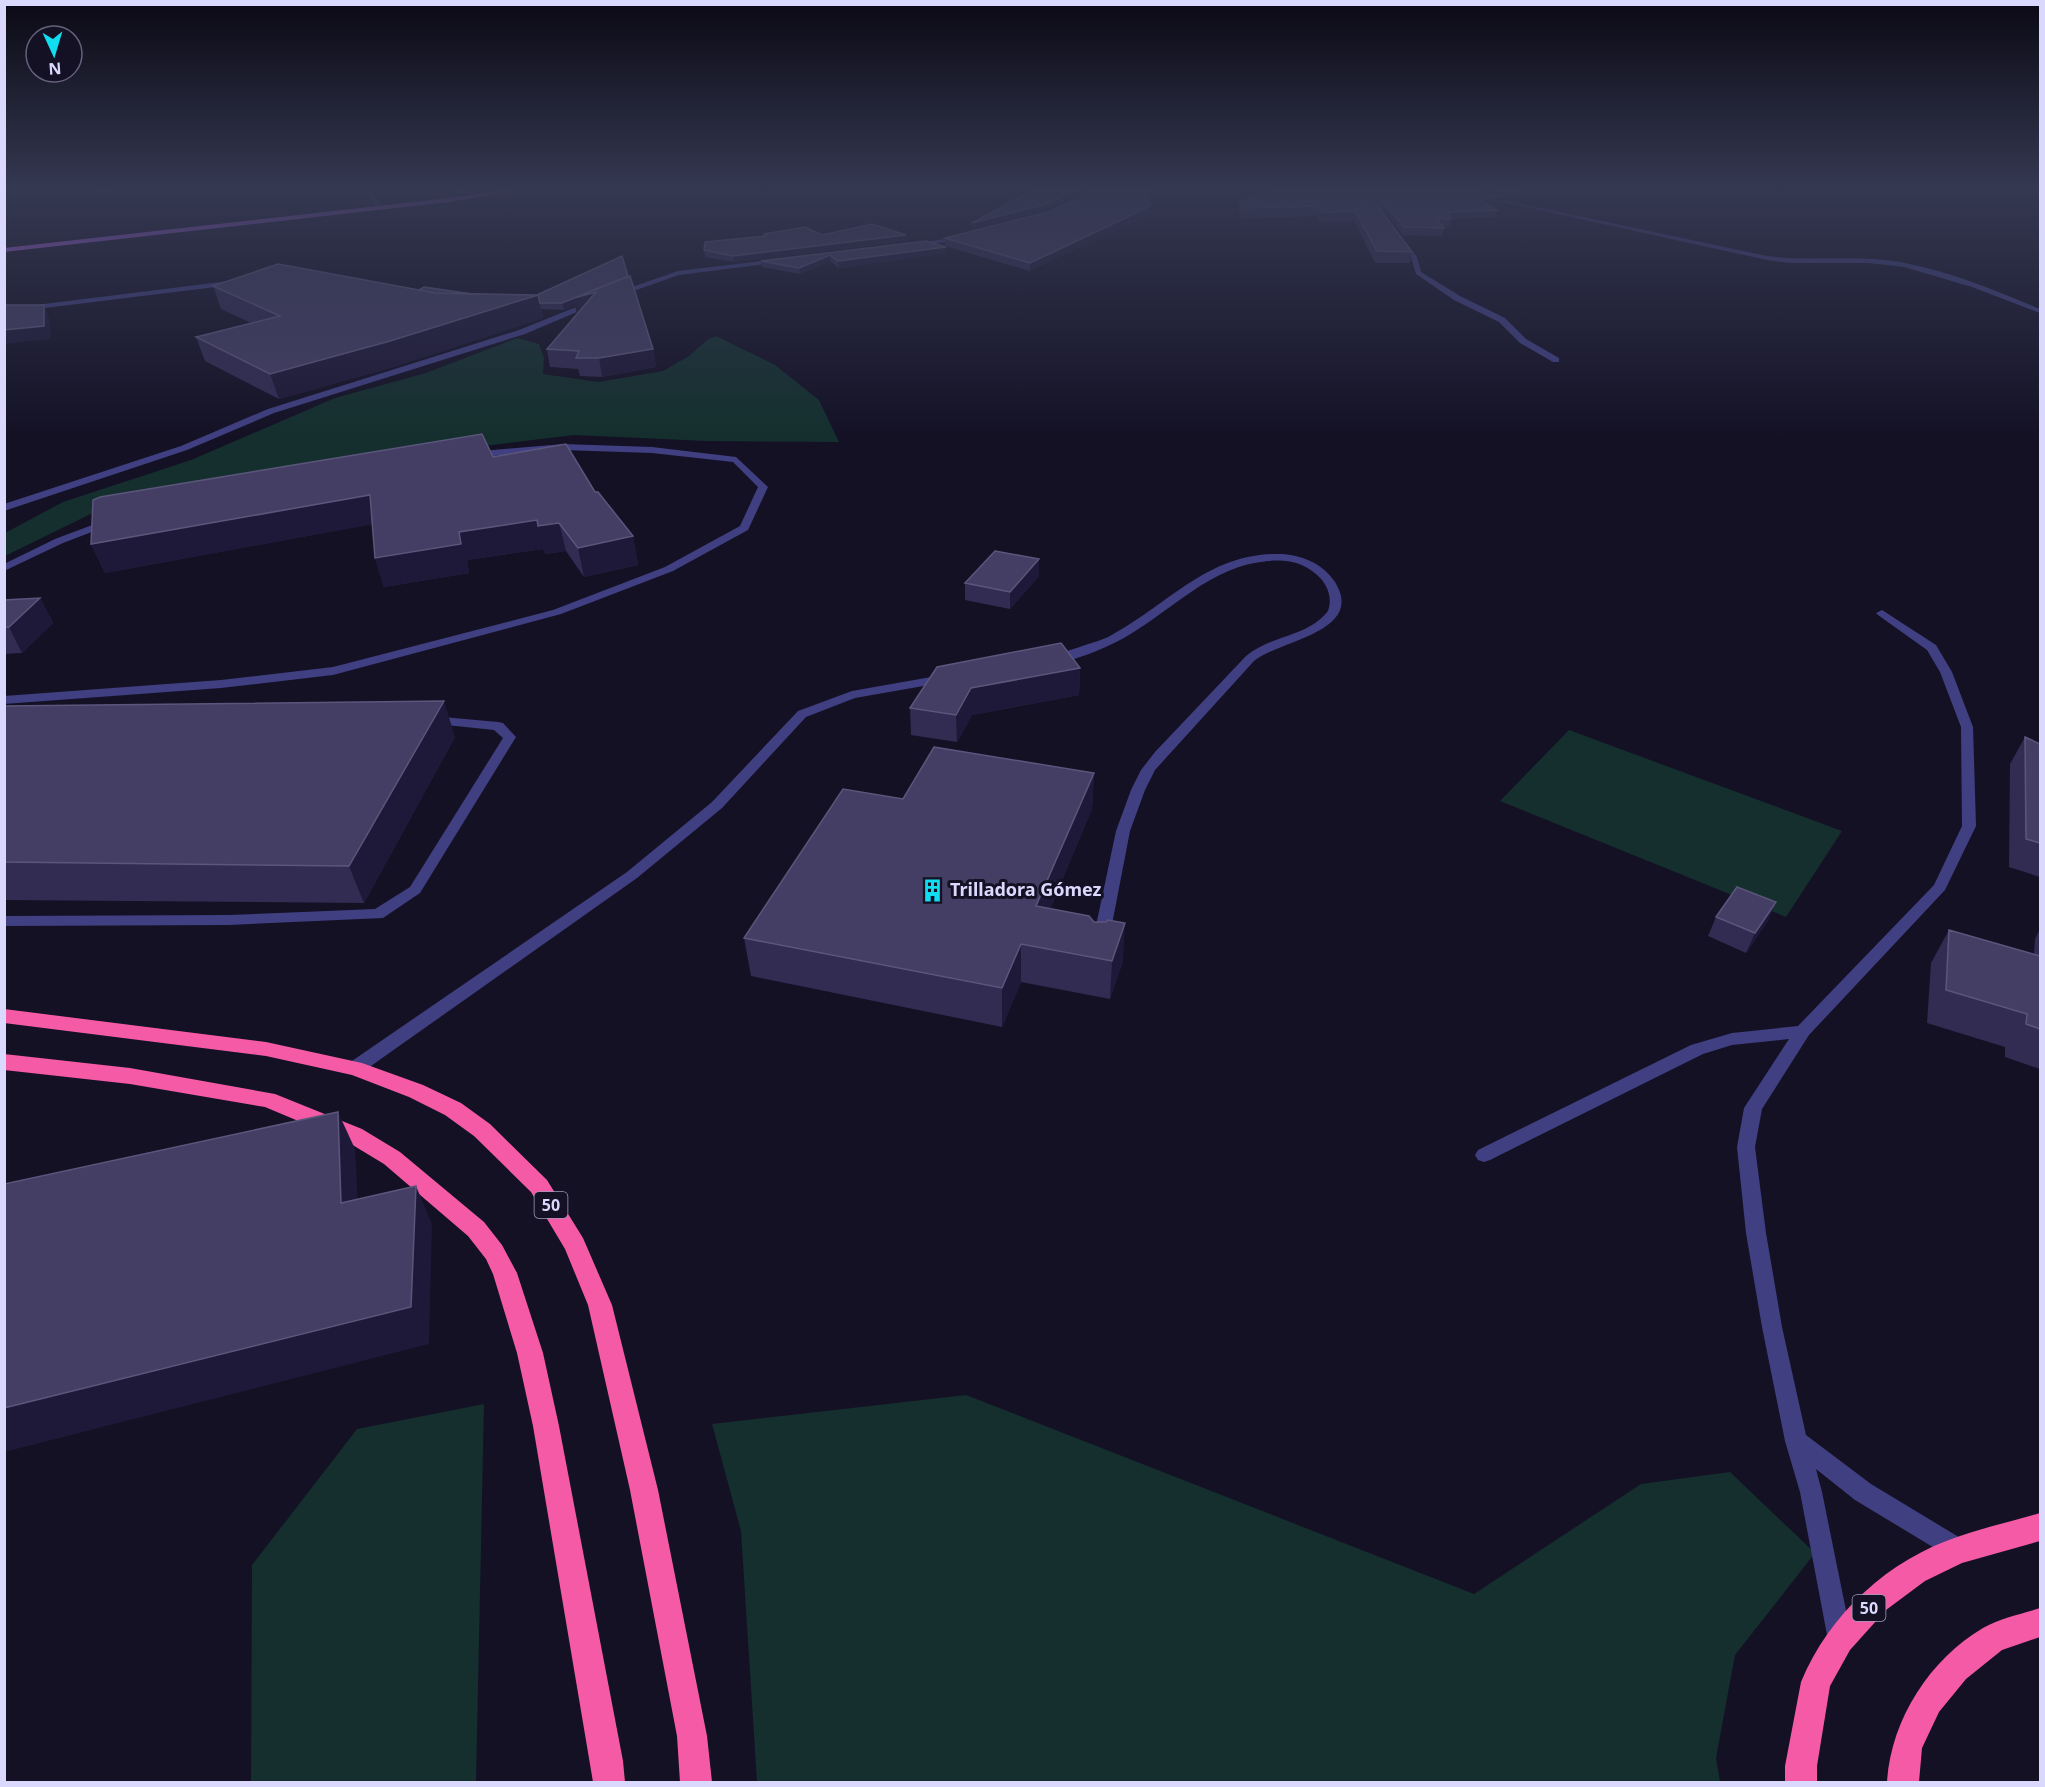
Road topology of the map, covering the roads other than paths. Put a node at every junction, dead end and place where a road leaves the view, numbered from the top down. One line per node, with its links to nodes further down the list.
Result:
1 (691, 271): 5 (street)
2 (1418, 271): 11 (street)
3 (1927, 271): 8 (street)
4 (256, 281): 7 (street)
5 (610, 296)
6 (600, 301): 10 (street)
7 (4, 311)
8 (2040, 311)
9 (548, 313): 10 (street)
10 (568, 314): 13 (street)
11 (1556, 360)
12 (455, 457): 19 (street)
13 (4, 508)
14 (123, 518): 15 (street)
15 (4, 568)
16 (1882, 613): 24 (street)
17 (1034, 666): 22 (street)
18 (956, 677): 26 (street)
19 (4, 700)
20 (413, 721): 21 (street)
21 (4, 921)
22 (1098, 954)
23 (4, 1016): 26 (highway, 50)
24 (1803, 1031): 27 (street); 28 (street)
25 (4, 1062): 33 (highway)
26 (355, 1068): 34 (highway, 50)
27 (1484, 1155)
28 (1796, 1441): 30 (street); 32 (street)
29 (2040, 1527): 30 (highway, 50)
30 (1959, 1550): 32 (highway, 50)
31 (2040, 1623): 36 (highway)
32 (1840, 1640): 35 (highway, 50)
33 (609, 1782)
34 (696, 1782)
35 (1801, 1782)
36 (1903, 1782)

